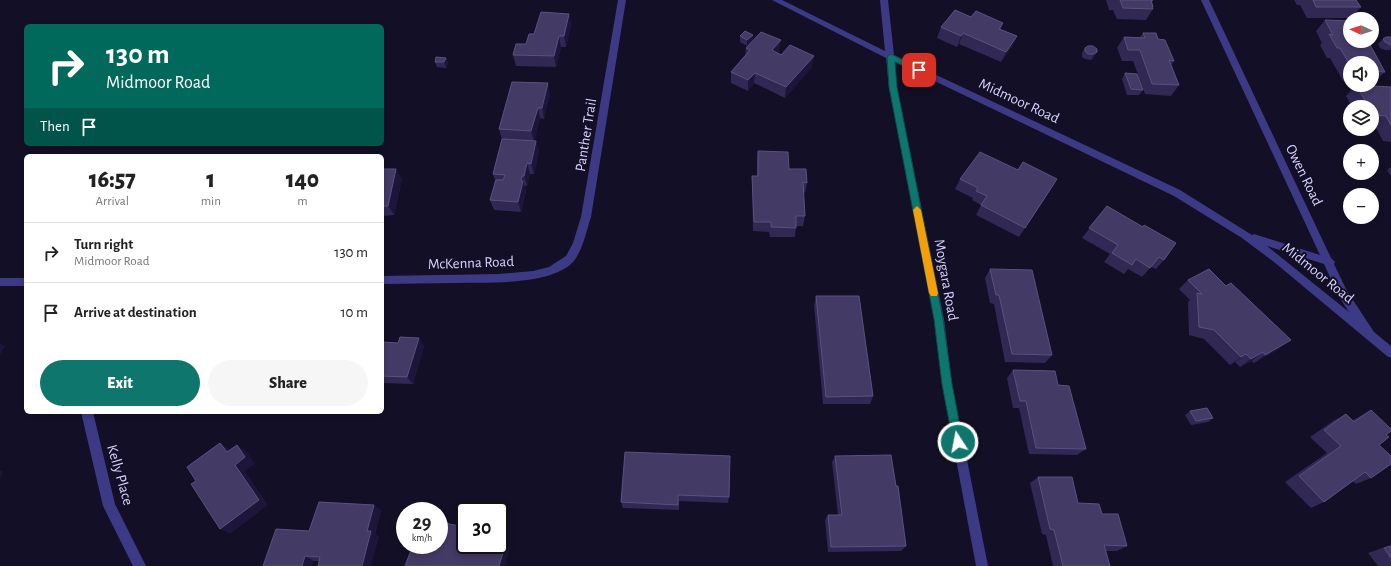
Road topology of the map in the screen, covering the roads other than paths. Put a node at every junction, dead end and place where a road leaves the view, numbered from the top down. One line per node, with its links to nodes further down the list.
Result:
1 (622, 0): 8 (street, Panther Trail)
2 (776, 0): 5 (street, Midmoor Road)
3 (884, 0): 5 (street, Moygara Road)
4 (1206, 0): 7 (street, Owen Road)
5 (891, 57): 6 (street, Midmoor Road); 16 (street, Moygara Road)
6 (1245, 235): 7 (street, Midmoor Road); 12 (street, Midmoor Road)
7 (1330, 262): 12 (street, Owen Road)
8 (559, 266): 9 (street, McKenna Road)
9 (384, 280)
10 (0, 282): 11 (street)
11 (24, 282)
12 (1370, 335): 13 (street, Owen Road)
13 (1391, 353)
14 (87, 414): 15 (street, Kelly Place)
15 (140, 566)
16 (982, 566)

